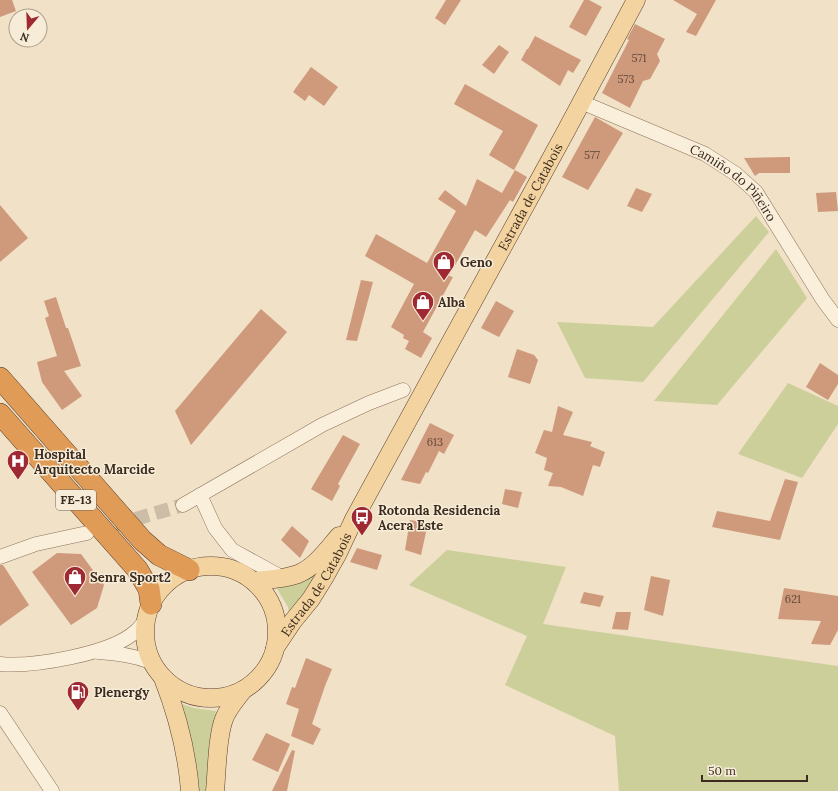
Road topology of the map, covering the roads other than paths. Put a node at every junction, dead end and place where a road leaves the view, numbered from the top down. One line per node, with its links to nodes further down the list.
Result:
1 (636, 0): 2 (main road, Estrada de Catabois)
2 (581, 102): 3 (street, Camiño do Piñeiro); 9 (main road, Estrada de Catabois)
3 (838, 320)
4 (0, 378): 12 (highway, FE-13)
5 (403, 390): 7 (street)
6 (0, 414): 15 (highway, FE-13)
7 (200, 496): 8 (street); 13 (street)
8 (183, 505)
9 (354, 519): 13 (main road, Estrada de Catabois); 16 (main road, Estrada de Catabois)
10 (88, 533): 11 (street)
11 (0, 557)
12 (182, 567): 14 (main road, Estrada de Catabois); 15 (main road, Estrada de Catabois)
13 (283, 578): 14 (main road, Estrada de Catabois)
14 (254, 581): 16 (main road, Estrada de Catabois)
15 (149, 604): 17 (street); 18 (main road, Estrada de Catabois)
16 (275, 648): 21 (main road, Estrada de Catabois)
17 (92, 652): 18 (street); 19 (street)
18 (151, 662): 20 (main road, Estrada de Catabois)
19 (0, 664)
20 (163, 678): 21 (main road, Estrada de Catabois); 24 (main road, Estrada de Catabois)
21 (243, 690): 25 (main road, Estrada de Catabois)
22 (0, 713): 23 (street)
23 (52, 791)
24 (190, 791)
25 (215, 791)

